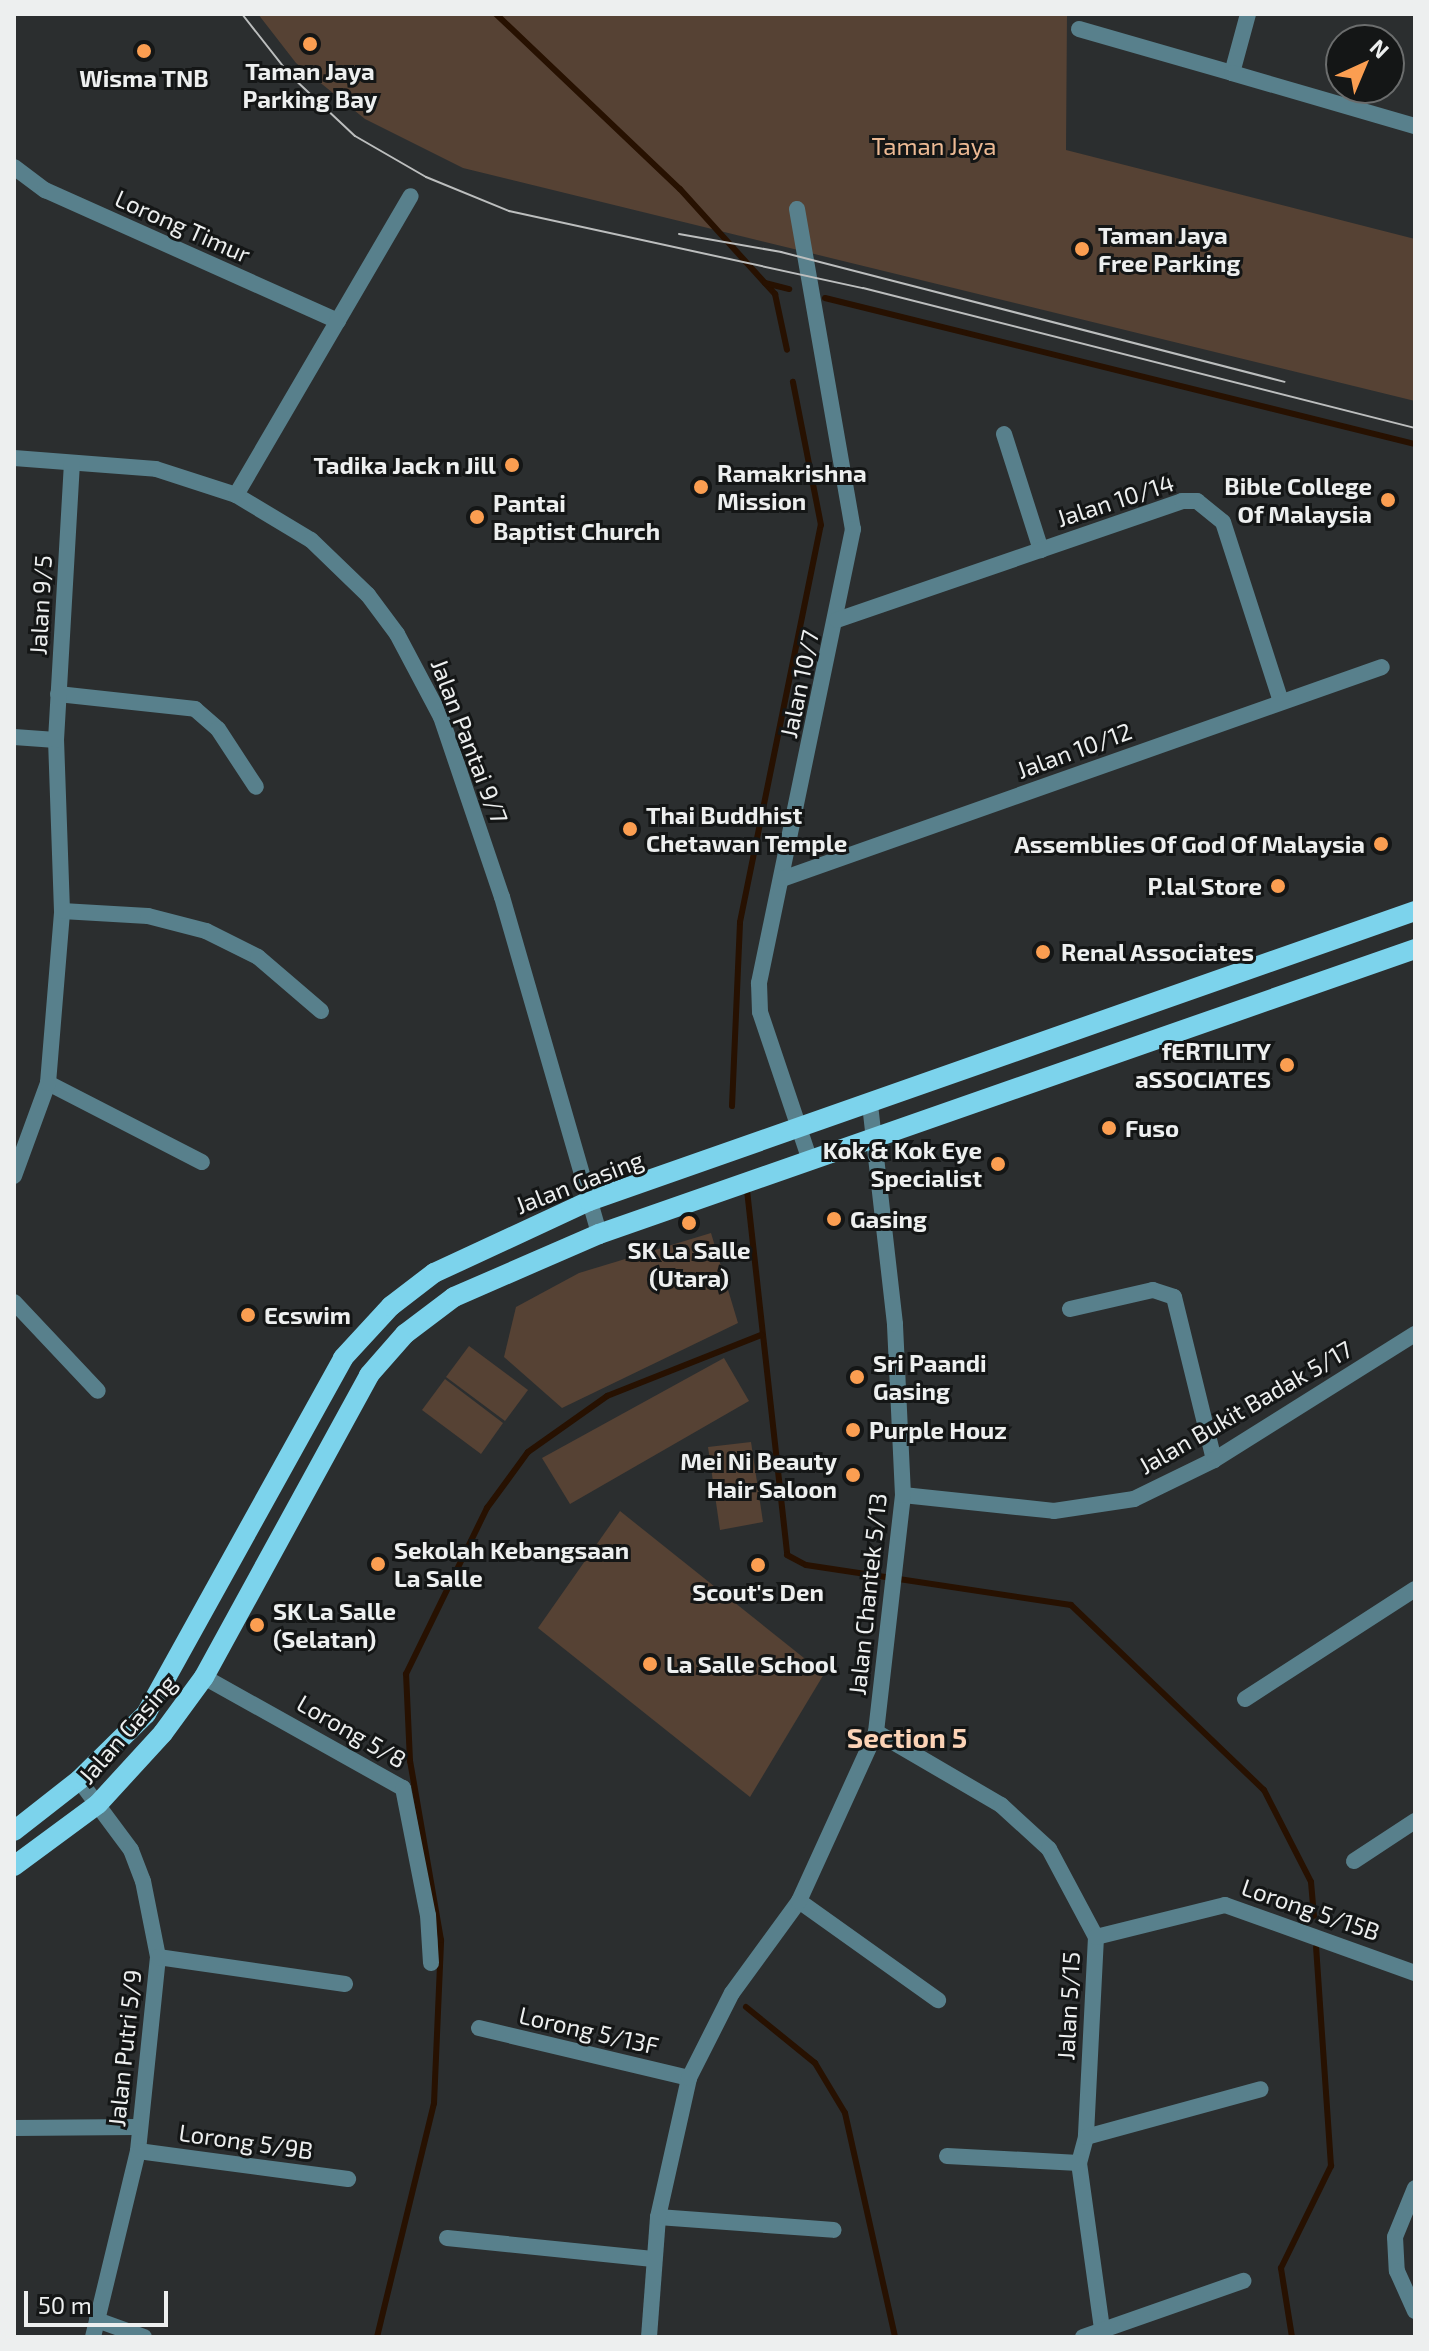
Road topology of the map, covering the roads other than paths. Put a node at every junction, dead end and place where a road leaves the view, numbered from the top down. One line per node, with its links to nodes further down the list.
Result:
1 (1248, 14): 3 (street)
2 (1079, 29): 3 (street)
3 (1232, 73): 4 (street)
4 (1415, 126)
5 (14, 167): 8 (street, Lorong Timur)
6 (411, 196): 8 (street)
7 (797, 209): 14 (street, Jalan 10/7)
8 (338, 321): 12 (street)
9 (1004, 434): 13 (street)
10 (14, 458): 11 (street, Jalan Pantai 9/7)
11 (72, 463): 12 (street, Jalan Pantai 9/7); 16 (street, Jalan 9/5)
12 (236, 495): 33 (street, Jalan Pantai 9/7)
13 (1041, 550): 14 (street, Jalan 10/14); 17 (street, Jalan 10/14)
14 (837, 620): 21 (street, Jalan 10/7)
15 (1382, 667): 17 (street, Jalan 10/12)
16 (58, 694): 19 (street, Jalan 9/5); 20 (street)
17 (1281, 702): 21 (street, Jalan 10/12)
18 (14, 737): 19 (street)
19 (56, 740): 22 (street, Jalan 9/5)
20 (256, 787)
21 (782, 879): 28 (street, Jalan 10/7)
22 (62, 911): 25 (street); 26 (street, Jalan 9/5)
23 (1415, 911): 27 (main road, Jalan Gasing)
24 (1415, 949): 29 (main road, Jalan Gasing)
25 (321, 1011)
26 (48, 1083): 31 (street); 32 (street, Jalan 9/5)
27 (870, 1105): 28 (main road, Jalan Gasing); 29 (street, Jalan Chantek 5/13)
28 (799, 1129): 30 (street, Jalan 10/7); 33 (main road, Jalan Gasing)
29 (874, 1139): 30 (main road, Jalan Gasing); 40 (street, Jalan Chantek 5/13)
30 (810, 1161): 34 (main road, Jalan Gasing)
31 (202, 1162)
32 (14, 1176)
33 (589, 1201): 34 (street, Jalan Pantai 9/7); 45 (main road, Jalan Gasing)
34 (599, 1234): 42 (main road, Jalan Gasing)
35 (14, 1302): 38 (street)
36 (1070, 1309): 39 (street)
37 (1415, 1334): 39 (street, Jalan Bukit Badak 5/17)
38 (98, 1391)
39 (1214, 1460): 40 (street, Jalan Bukit Badak 5/17)
40 (903, 1495): 44 (street, Jalan Chantek 5/13)
41 (1415, 1589): 43 (street)
42 (204, 1677): 46 (main road, Jalan Gasing); 54 (street, Lorong 5/8)
43 (1245, 1699)
44 (876, 1732): 51 (street, Jalan Chantek 5/13); 52 (street, Jalan 5/15)
45 (79, 1780): 46 (street, Jalan Putri 5/9); 48 (main road, Jalan Gasing)
46 (98, 1804): 50 (main road, Jalan Gasing); 53 (street, Jalan Putri 5/9)
47 (1415, 1821): 49 (street)
48 (14, 1831)
49 (1354, 1861)
50 (14, 1866)
51 (799, 1901): 57 (street); 59 (street, Jalan Chantek 5/13)
52 (1096, 1937): 55 (street, Lorong 5/15B); 63 (street, Jalan 5/15)
53 (158, 1957): 56 (street); 61 (street, Jalan Putri 5/9)
54 (431, 1963)
55 (1415, 1973)
56 (345, 1984)
57 (938, 2000)
58 (479, 2028): 59 (street, Lorong 5/13F)
59 (689, 2078): 69 (street, Jalan Chantek 5/13)
60 (1261, 2089): 63 (street)
61 (137, 2127): 62 (street); 64 (street, Jalan Putri 5/9)
62 (14, 2128)
63 (1086, 2137): 66 (street, Jalan 5/15)
64 (138, 2151): 67 (street, Lorong 5/9B); 75 (street, Jalan Putri 5/9)
65 (947, 2156): 66 (street)
66 (1079, 2163): 76 (street, Jalan 5/15)
67 (348, 2179)
68 (1415, 2188): 74 (street)
69 (658, 2217): 70 (street); 72 (street, Jalan Chantek 5/13)
70 (834, 2230)
71 (447, 2238): 72 (street)
72 (653, 2259): 79 (street, Jalan Chantek 5/13)
73 (1243, 2281): 76 (street)
74 (1415, 2311)
75 (97, 2320): 77 (street, Jalan Putri 5/9); 78 (street)
76 (1102, 2334): 80 (street)
77 (93, 2337)
78 (144, 2337)
79 (649, 2337)
80 (1083, 2337)

